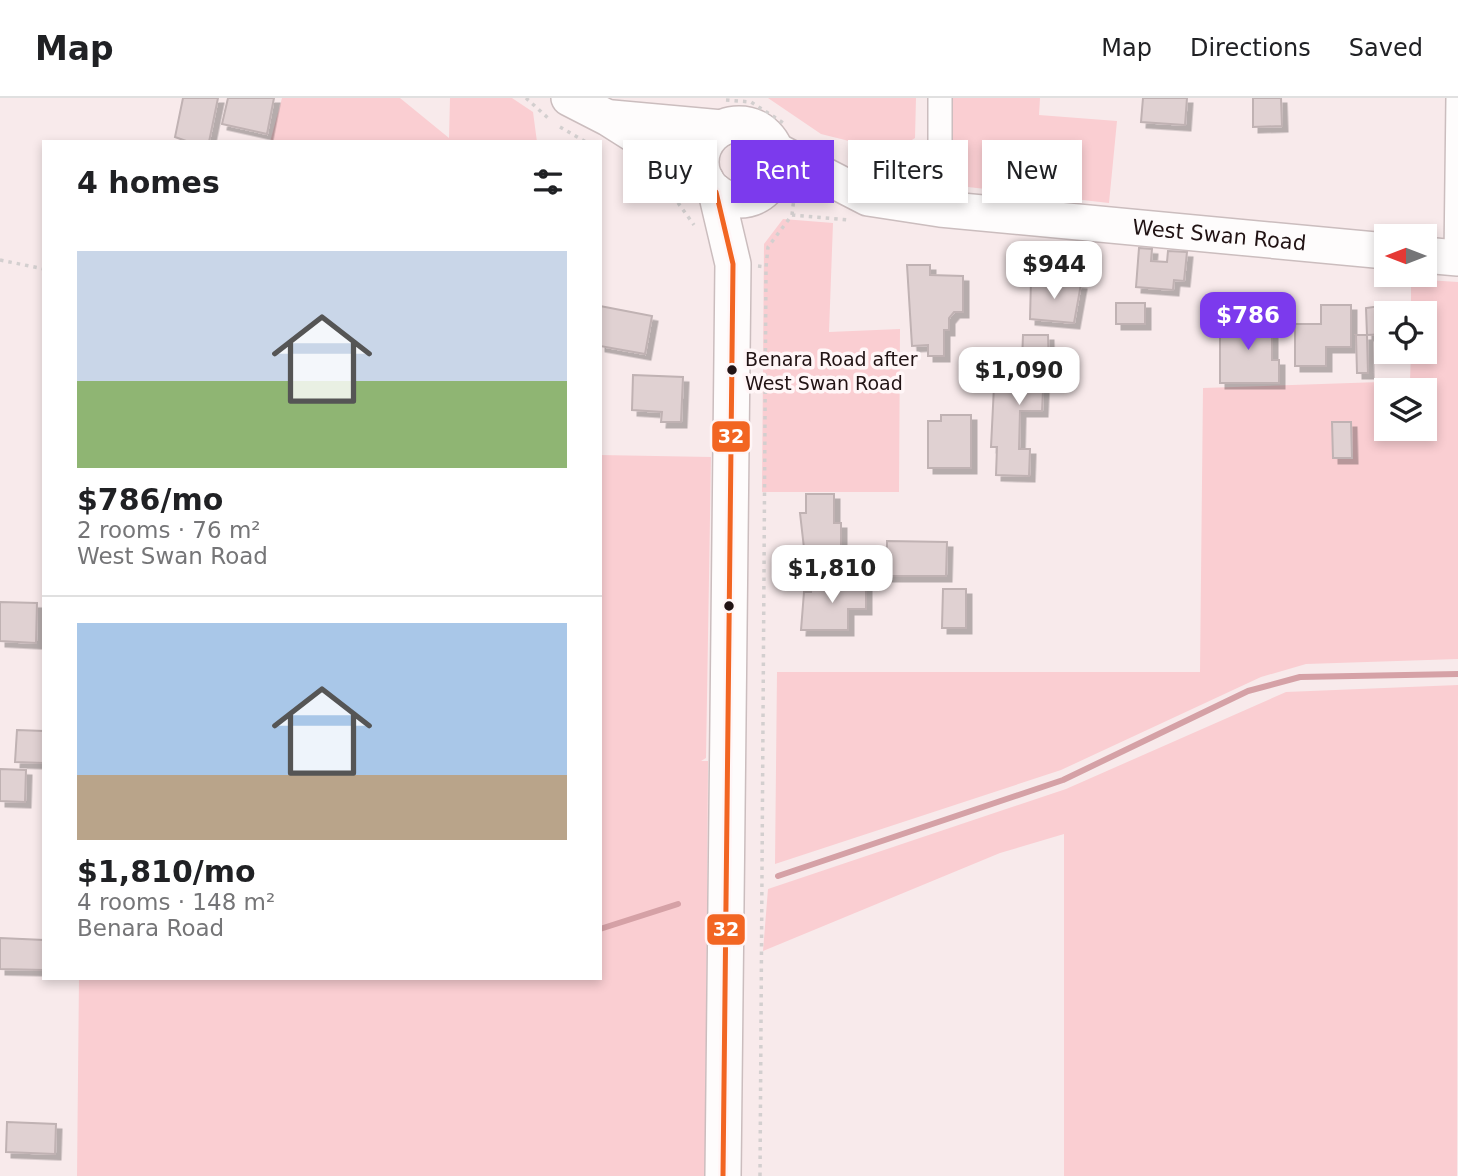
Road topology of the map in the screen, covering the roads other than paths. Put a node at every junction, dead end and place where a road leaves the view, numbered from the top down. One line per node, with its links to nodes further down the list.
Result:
1 (569, 98): 4 (main road)
2 (940, 98): 14 (street)
3 (1458, 98): 16 (street)
4 (608, 118): 5 (main road); 6 (main road)
5 (722, 128): 7 (main road); 8 (main road)
6 (641, 140)
7 (710, 140)
8 (769, 140)
9 (834, 182): 10 (main road, West Swan Road)
10 (845, 188): 11 (main road, West Swan Road); 14 (main road, West Swan Road)
11 (834, 189)
12 (716, 203): 17 (main road)
13 (757, 203): 17 (main road)
14 (940, 209): 15 (main road, West Swan Road)
15 (1374, 250)
16 (1446, 257)
17 (733, 260): 18 (main road)
18 (723, 1176)

